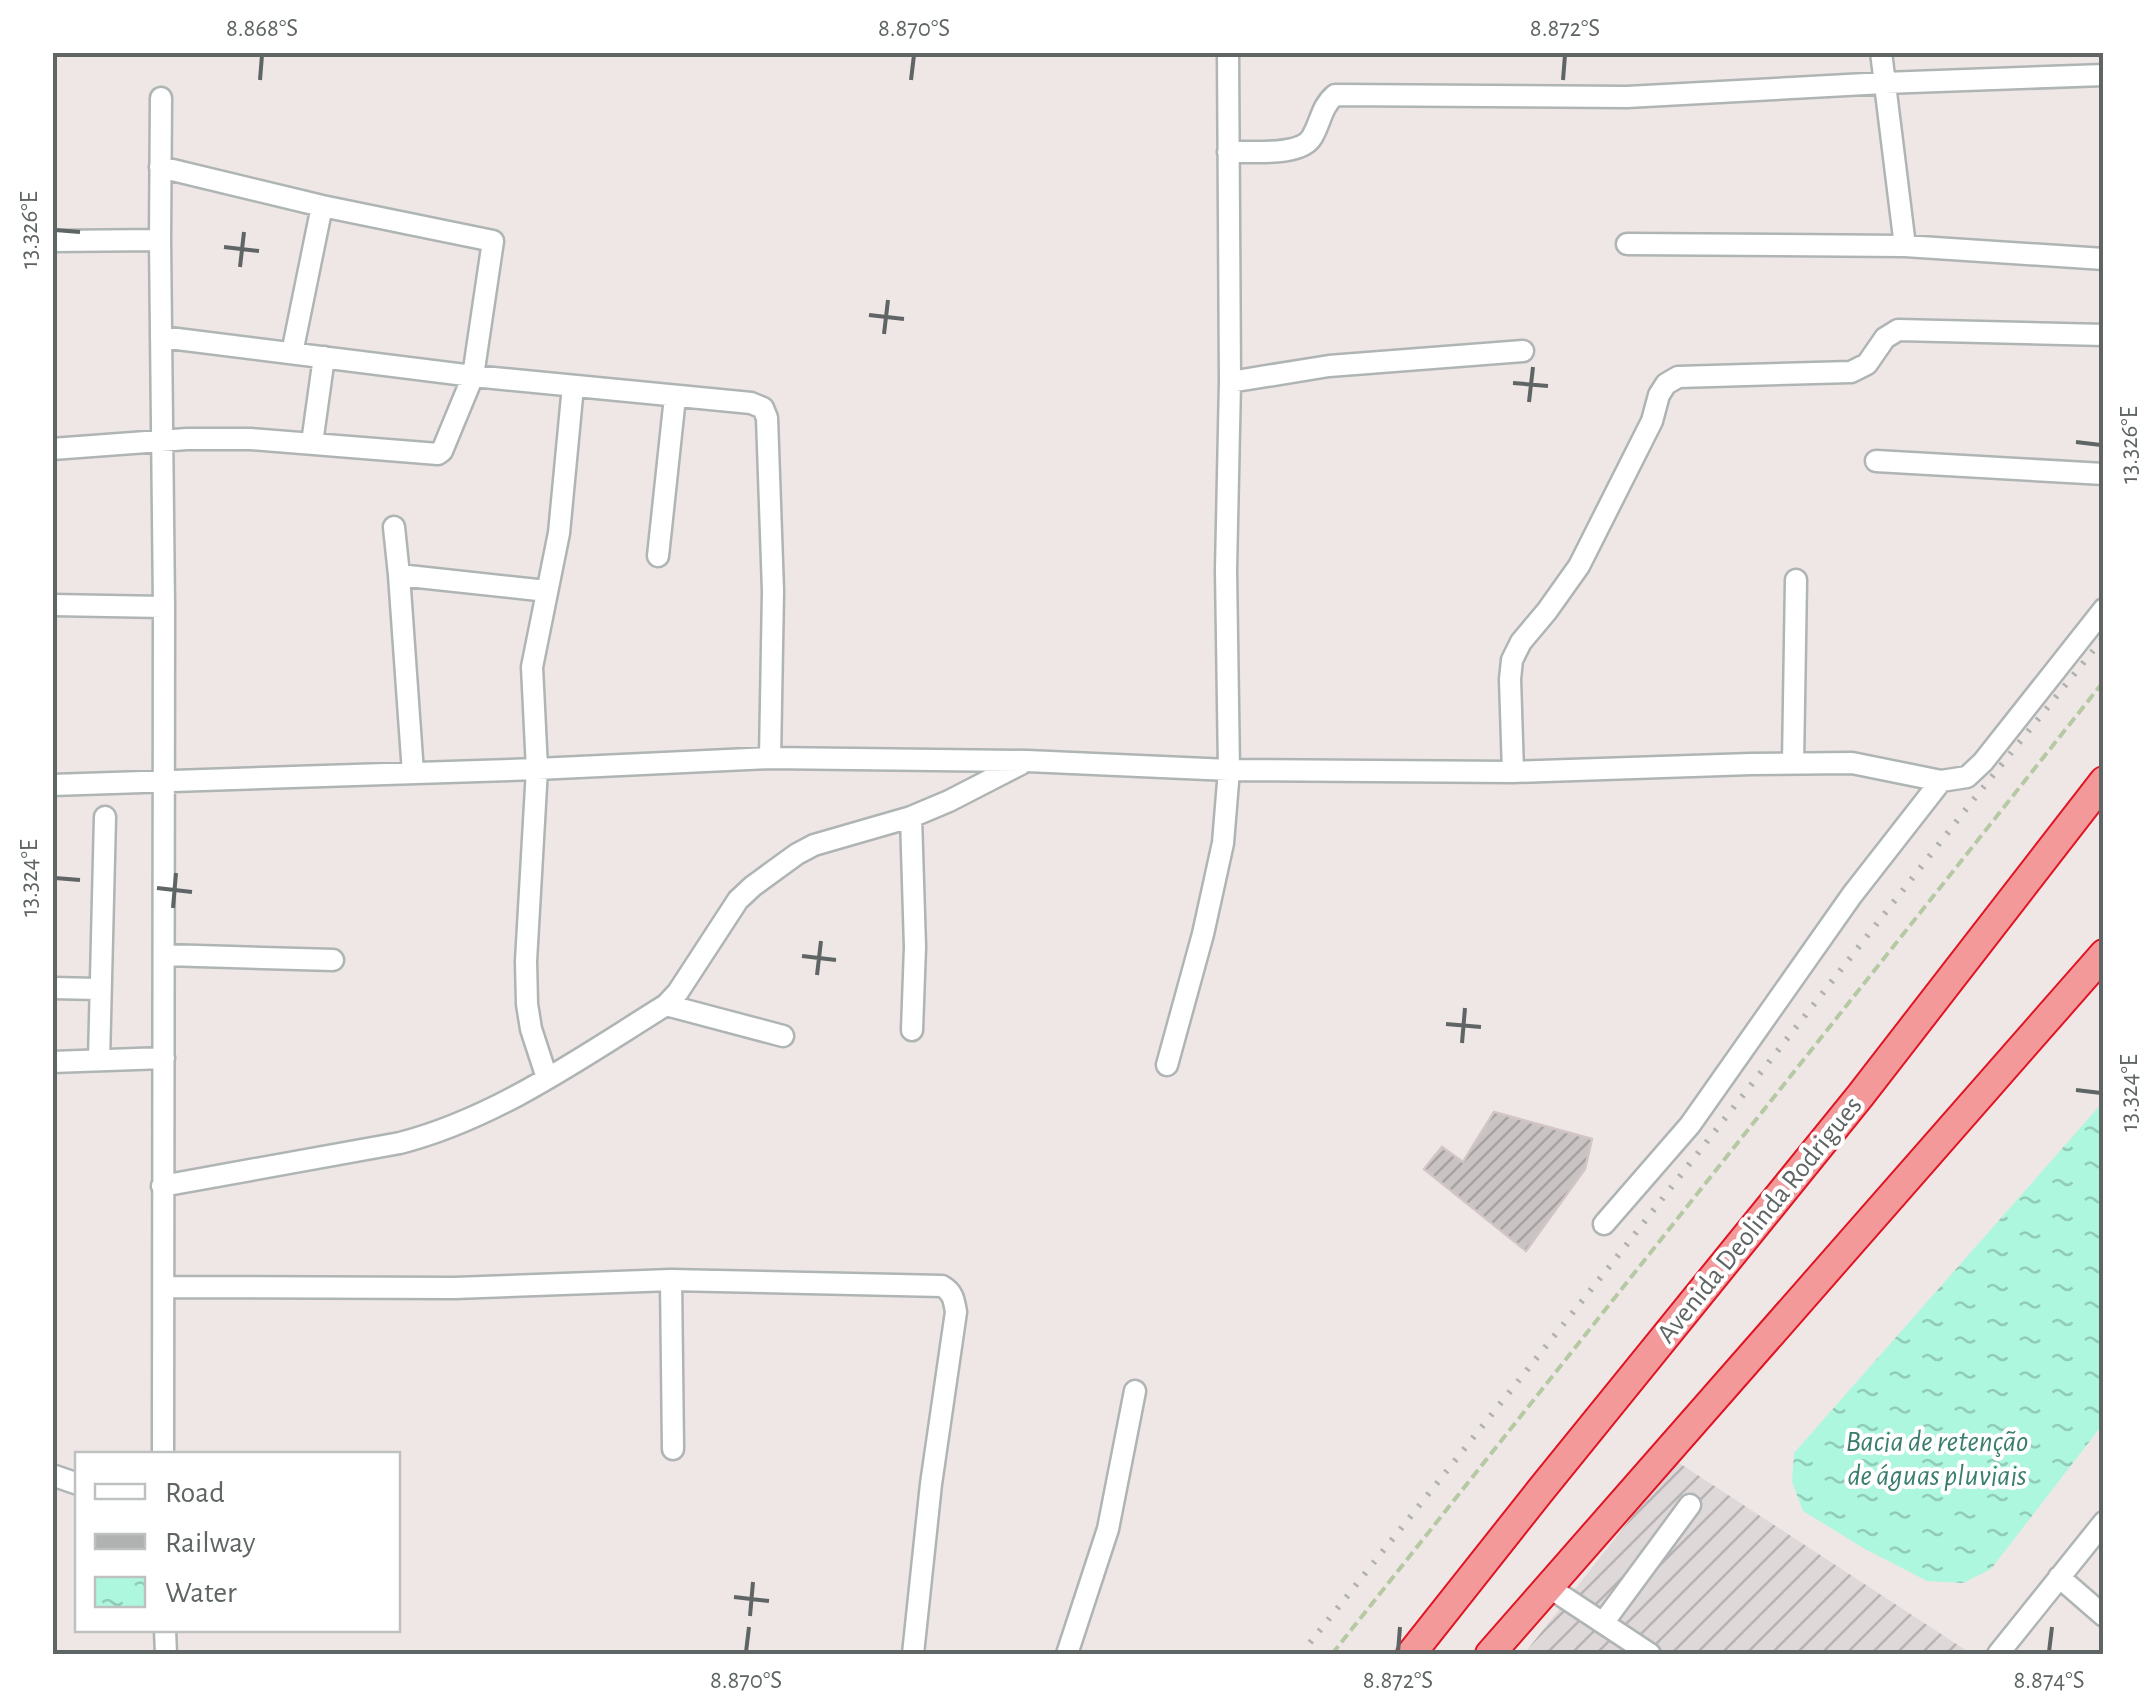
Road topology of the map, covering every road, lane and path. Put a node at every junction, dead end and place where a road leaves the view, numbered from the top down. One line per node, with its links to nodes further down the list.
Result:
1 (1228, 52): 6 (street)
2 (1881, 52): 4 (street)
3 (2104, 75): 4 (street)
4 (1884, 83): 6 (street); 12 (street)
5 (161, 98): 7 (street)
6 (1228, 152): 20 (street)
7 (160, 168): 8 (street); 9 (street)
8 (322, 206): 17 (street); 19 (street)
9 (160, 240): 10 (street); 15 (street)
10 (52, 241)
11 (1627, 244): 12 (street)
12 (1905, 246): 13 (street)
13 (2104, 259)
14 (2104, 335): 42 (street)
15 (160, 337): 17 (street); 23 (street)
16 (1523, 351): 20 (street)
17 (292, 353): 18 (street)
18 (324, 357): 19 (street); 24 (street)
19 (473, 376): 21 (street); 24 (street)
20 (1230, 382): 41 (street)
21 (574, 386): 22 (street); 32 (street)
22 (675, 397): 29 (street); 37 (street)
23 (163, 440): 24 (street); 25 (street); 34 (street)
24 (312, 443)
25 (52, 449)
26 (1876, 461): 27 (street)
27 (2104, 474)
28 (394, 527): 30 (street)
29 (658, 556)
30 (399, 574): 32 (street); 43 (street)
31 (1796, 580): 39 (street)
32 (547, 591): 40 (street)
33 (52, 605): 34 (street)
34 (164, 607): 46 (street)
35 (2104, 609): 44 (street)
36 (2104, 681): 79 (path)
37 (770, 758): 38 (street); 40 (street)
38 (1027, 761): 41 (street); 49 (street)
39 (1794, 763): 42 (street); 44 (street)
40 (537, 769): 43 (street); 63 (street)
41 (1230, 770): 42 (street); 62 (street)
42 (1513, 772)
43 (412, 773): 46 (street)
44 (1941, 781): 65 (street)
45 (2104, 781): 48 (highway, Avenida Deolinda Rodrigues)
46 (164, 782): 47 (street); 52 (street)
47 (52, 785)
48 (2094, 802): 80 (highway, Avenida Deolinda Rodrigues)
49 (911, 816): 56 (street); 57 (street)
50 (105, 818): 55 (street)
51 (2104, 954): 74 (highway)
52 (165, 955): 53 (street); 59 (street)
53 (333, 960)
54 (52, 988): 55 (street)
55 (99, 989): 60 (street)
56 (666, 1006): 58 (street); 63 (street)
57 (912, 1030)
58 (784, 1036)
59 (164, 1058): 60 (street); 64 (street)
60 (98, 1060): 61 (street)
61 (52, 1062)
62 (1167, 1066)
63 (547, 1078): 64 (street)
64 (162, 1186): 67 (street)
65 (1604, 1224)
66 (671, 1280): 67 (street); 69 (street); 77 (street)
67 (164, 1287): 70 (street)
68 (1135, 1391): 78 (street)
69 (672, 1449)
70 (163, 1452)
71 (1690, 1505): 76 (street)
72 (2104, 1522): 73 (street)
73 (2060, 1577): 75 (street); 83 (street)
74 (1550, 1588): 76 (street); 81 (highway)
75 (2104, 1616)
76 (1603, 1623): 82 (street)
77 (913, 1654)
78 (1067, 1654)
79 (1332, 1654)
80 (1411, 1654)
81 (1490, 1654)
82 (1650, 1654)
83 (1998, 1654)

